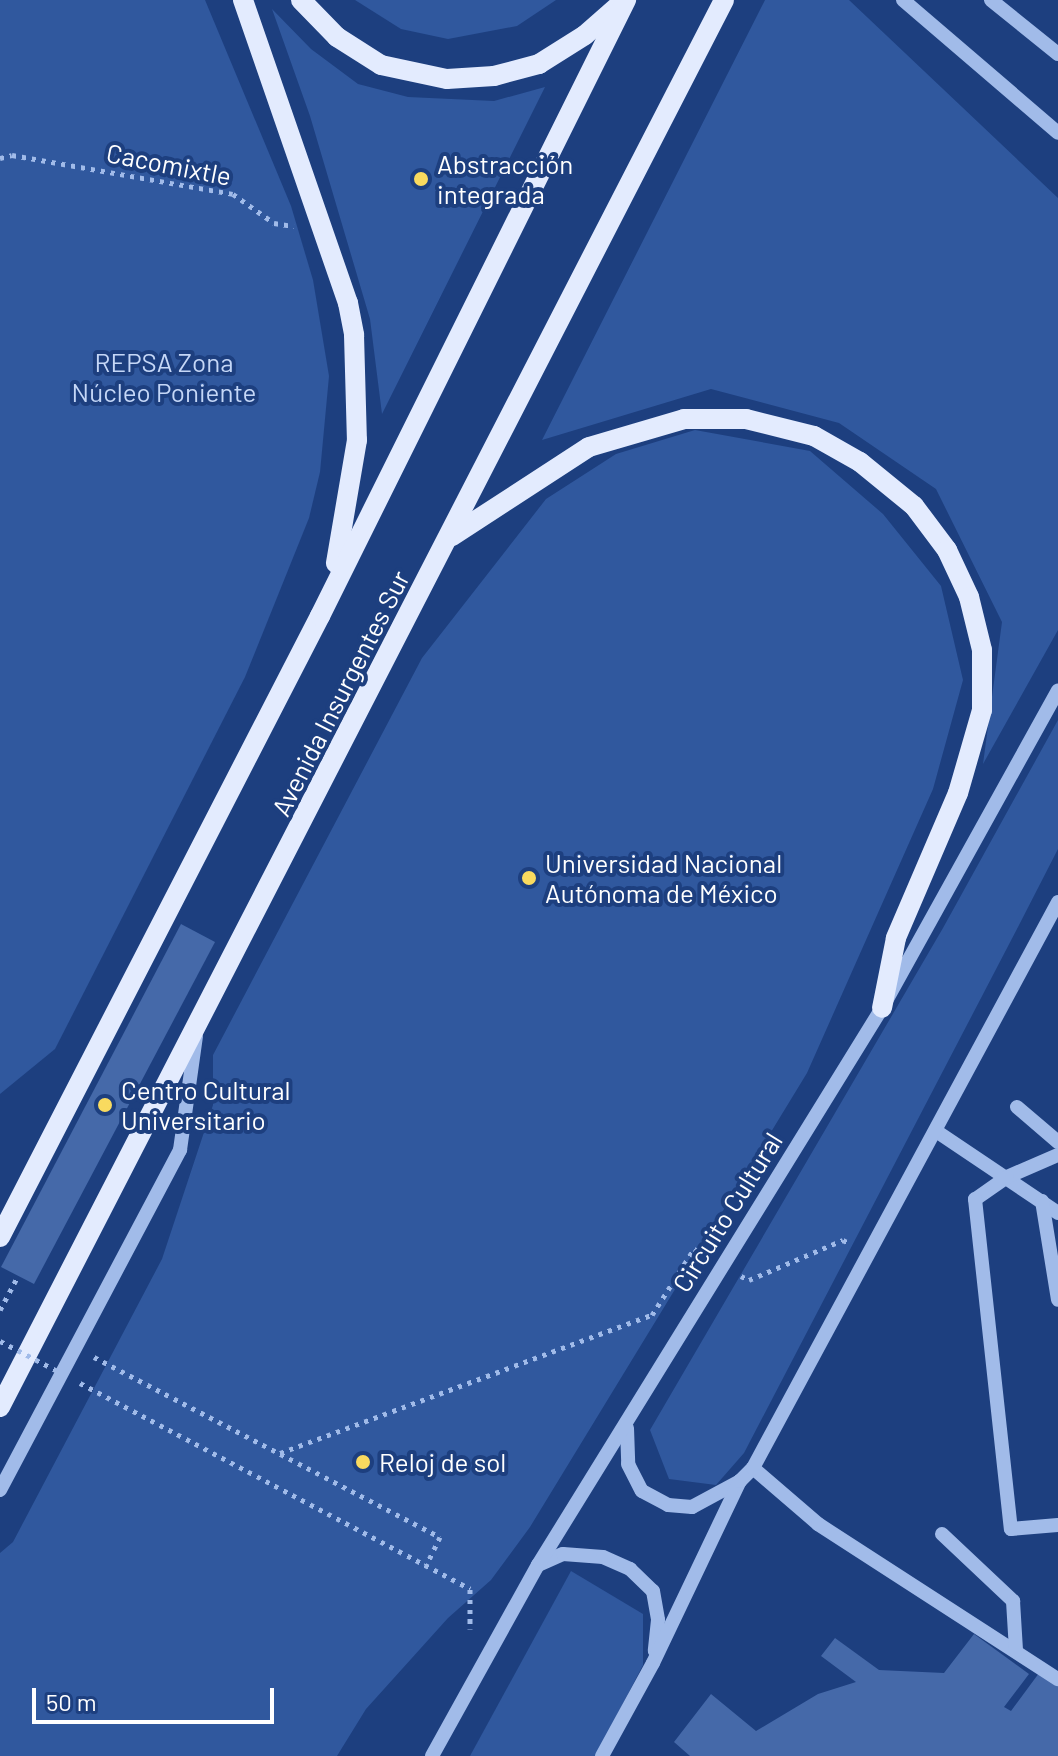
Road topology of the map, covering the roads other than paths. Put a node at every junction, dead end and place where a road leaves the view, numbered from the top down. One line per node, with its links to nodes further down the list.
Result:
1 (243, 0): 12 (main road)
2 (301, 0): 3 (main road)
3 (625, 0): 12 (main road, Avenida Insurgentes Sur)
4 (724, 0): 11 (main road, Avenida Insurgentes Sur)
5 (903, 0): 8 (street)
6 (991, 0): 7 (street)
7 (1058, 54)
8 (1034, 112): 9 (street); 10 (street)
9 (1058, 133)
10 (1058, 140)
11 (448, 538): 15 (main road); 16 (main road, Avenida Insurgentes Sur)
12 (320, 616): 24 (main road, Avenida Insurgentes Sur)
13 (1058, 691): 15 (street, Circuito Cultural)
14 (1058, 902): 18 (street)
15 (882, 1008): 27 (street, Circuito Cultural)
16 (197, 1029): 26 (main road, Avenida Insurgentes Sur); 30 (street)
17 (1017, 1107): 19 (street)
18 (936, 1131): 21 (street); 28 (street)
19 (1058, 1142)
20 (1058, 1155): 21 (street)
21 (1007, 1177): 22 (street); 31 (street)
22 (1042, 1201): 23 (street); 25 (street)
23 (1058, 1213)
24 (0, 1237)
25 (1058, 1300)
26 (0, 1407)
27 (631, 1412): 29 (street); 33 (street, Circuito Cultural)
28 (753, 1468): 29 (street); 34 (street)
29 (740, 1481): 35 (street)
30 (0, 1490)
31 (1058, 1525)
32 (942, 1534): 34 (street)
33 (538, 1565): 35 (street); 37 (street, Circuito Cultural)
34 (1016, 1650): 36 (street)
35 (653, 1663): 38 (street)
36 (1058, 1679)
37 (432, 1756)
38 (602, 1756)

